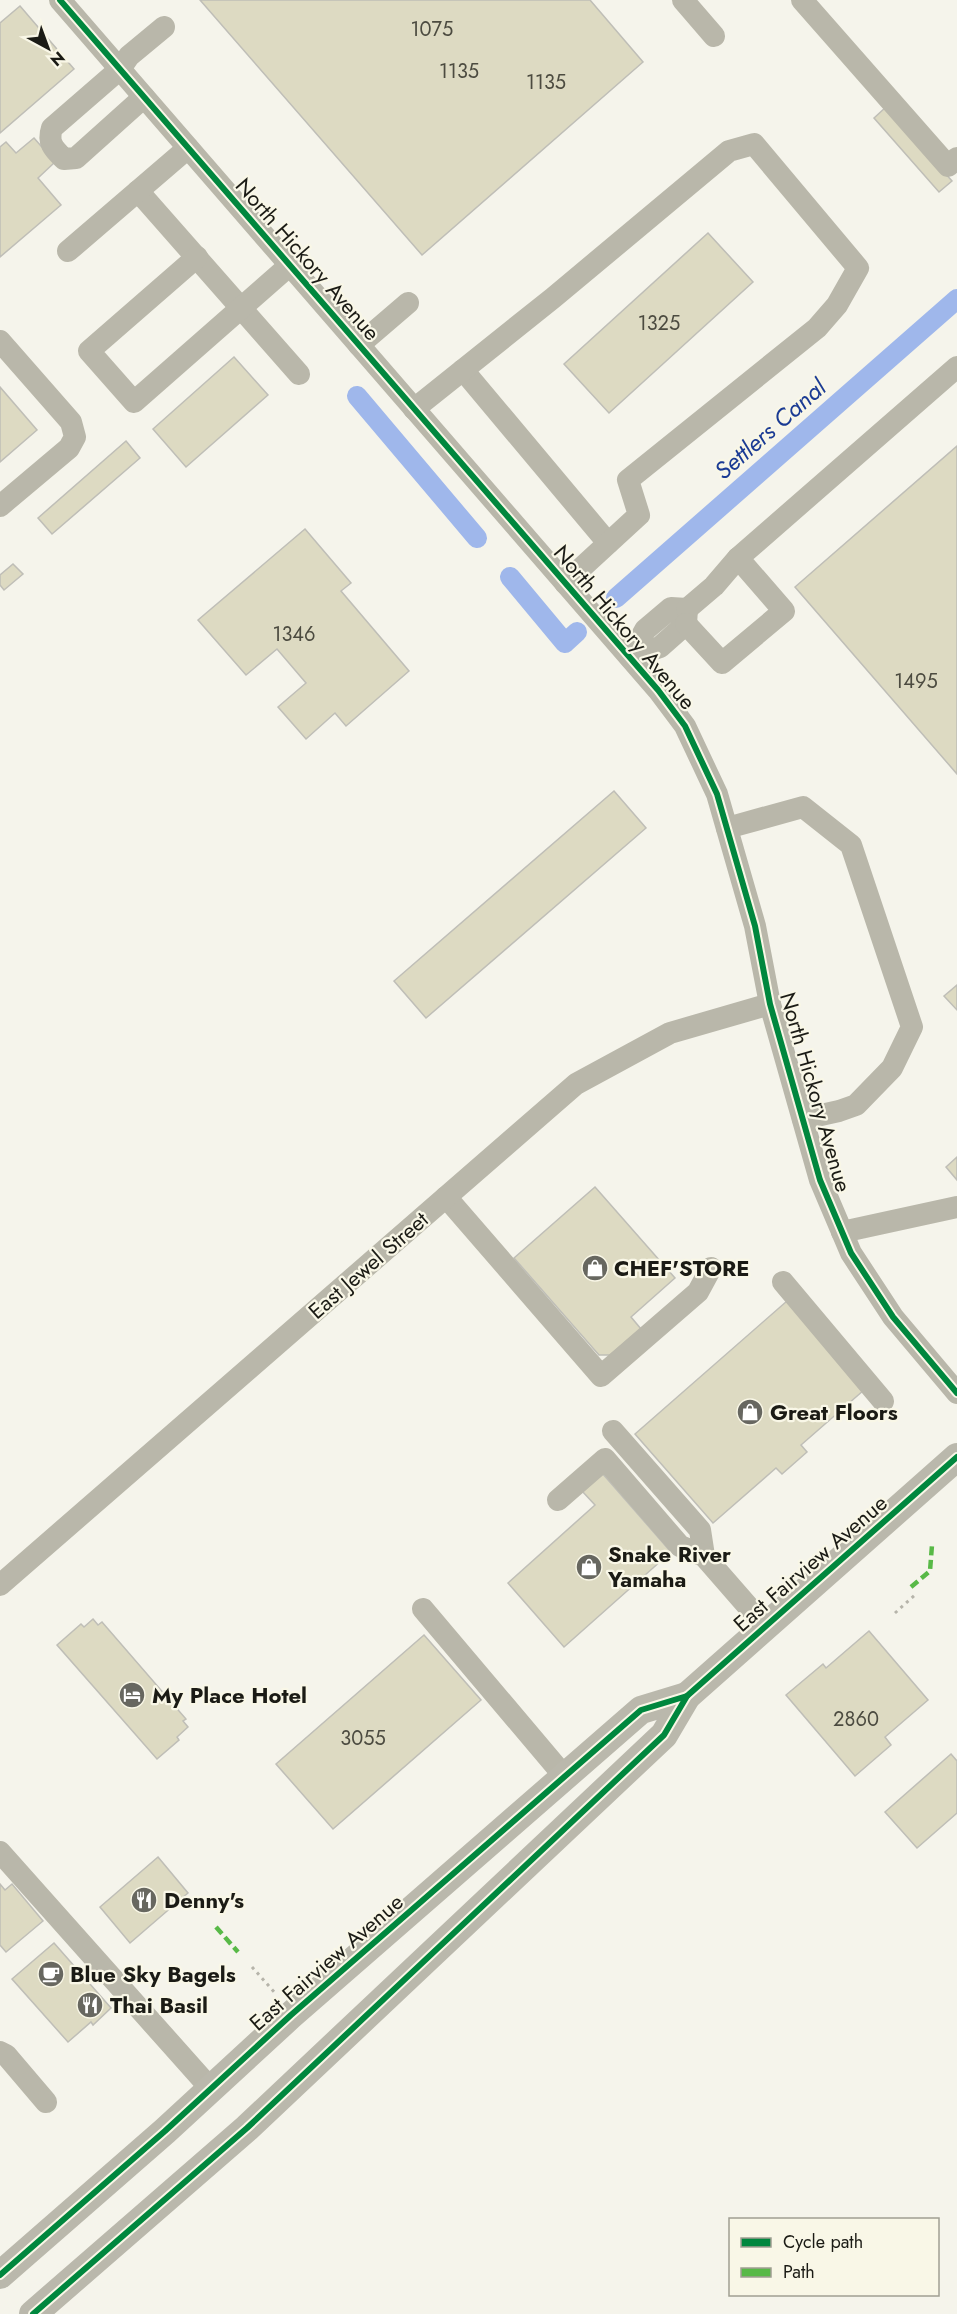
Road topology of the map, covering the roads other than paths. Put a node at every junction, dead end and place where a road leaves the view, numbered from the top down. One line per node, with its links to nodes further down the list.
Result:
1 (60, 0): 6 (street, North Hickory Avenue)
2 (683, 0): 5 (street)
3 (802, 0): 9 (street)
4 (164, 27): 6 (street)
5 (714, 36)
6 (120, 69): 7 (street, North Hickory Avenue); 7 (street)
7 (144, 97): 8 (street, North Hickory Avenue)
8 (188, 148): 10 (street); 13 (street, North Hickory Avenue)
9 (957, 158)
10 (138, 191): 11 (street); 12 (street)
11 (68, 251)
12 (197, 257): 15 (street); 15 (street)
13 (290, 265): 15 (street); 17 (street, North Hickory Avenue)
14 (408, 303): 17 (street)
15 (241, 308): 20 (street)
16 (0, 341): 22 (street)
17 (359, 345): 21 (street, North Hickory Avenue)
18 (957, 367): 24 (street)
19 (463, 370): 21 (street); 23 (street); 23 (street)
20 (299, 374)
21 (414, 409): 25 (street, North Hickory Avenue)
22 (0, 506)
23 (608, 543): 25 (street)
24 (738, 558): 26 (street); 26 (street)
25 (565, 583): 27 (street, North Hickory Avenue)
26 (686, 616): 27 (street)
27 (630, 657): 28 (street, North Hickory Avenue)
28 (727, 828): 29 (street, North Hickory Avenue); 30 (street)
29 (770, 1004): 30 (street, North Hickory Avenue); 31 (street, East Jewel Street)
30 (803, 1119): 33 (street, North Hickory Avenue)
31 (446, 1197): 34 (street); 42 (street, East Jewel Street)
32 (957, 1207): 33 (street)
33 (842, 1232): 36 (street, North Hickory Avenue)
34 (711, 1268)
35 (783, 1282): 37 (street)
36 (957, 1393)
37 (883, 1401)
38 (613, 1431): 41 (street)
39 (957, 1457): 44 (main road, East Fairview Avenue)
40 (558, 1500): 41 (street)
41 (704, 1556): 44 (street)
42 (0, 1585)
43 (423, 1609): 46 (street)
44 (765, 1626): 45 (main road, East Fairview Avenue)
45 (687, 1696): 46 (main road, East Fairview Avenue); 52 (main road, East Fairview Avenue)
46 (565, 1777): 49 (main road, East Fairview Avenue)
47 (0, 1852): 49 (street)
48 (0, 2052): 50 (street)
49 (211, 2088): 51 (main road, East Fairview Avenue)
50 (46, 2102)
51 (0, 2275)
52 (33, 2314)

